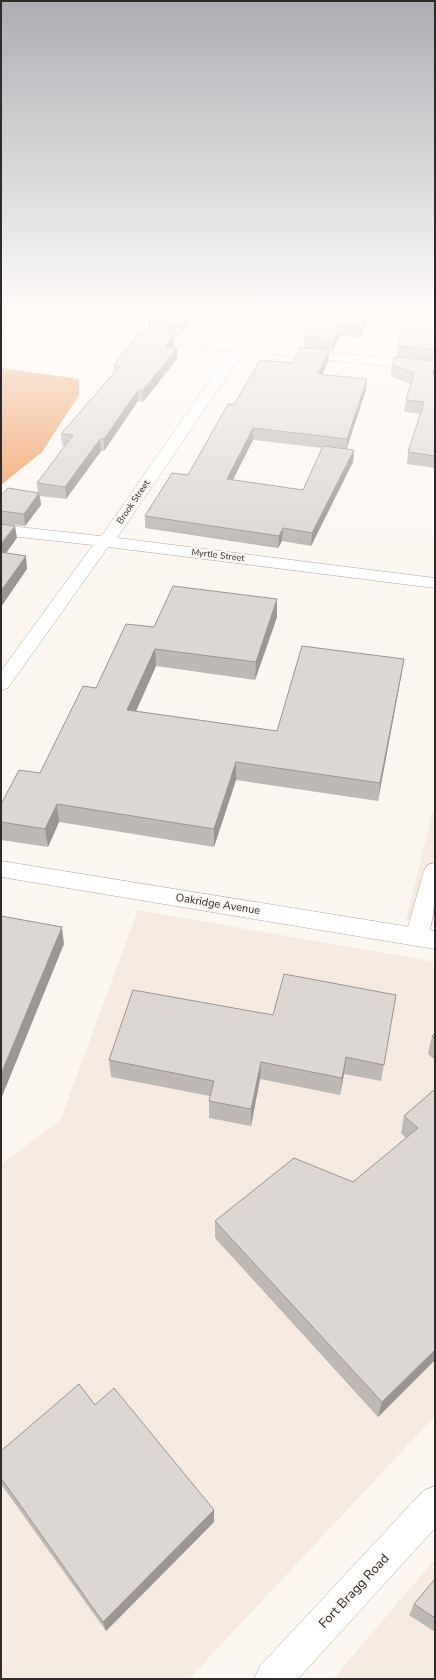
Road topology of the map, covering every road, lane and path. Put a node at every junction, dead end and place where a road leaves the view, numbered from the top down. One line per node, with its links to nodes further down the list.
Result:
1 (207, 394): 3 (street, Brook Street)
2 (1, 530): 3 (street, Myrtle Street)
3 (104, 541): 4 (street, Myrtle Street); 5 (street, Brook Street)
4 (435, 583)
5 (1, 684)
6 (1, 869): 8 (street, Oakridge Avenue)
7 (435, 871): 8 (street)
8 (426, 938)
9 (435, 1503): 10 (street, Fort Bragg Road)
10 (272, 1679)

